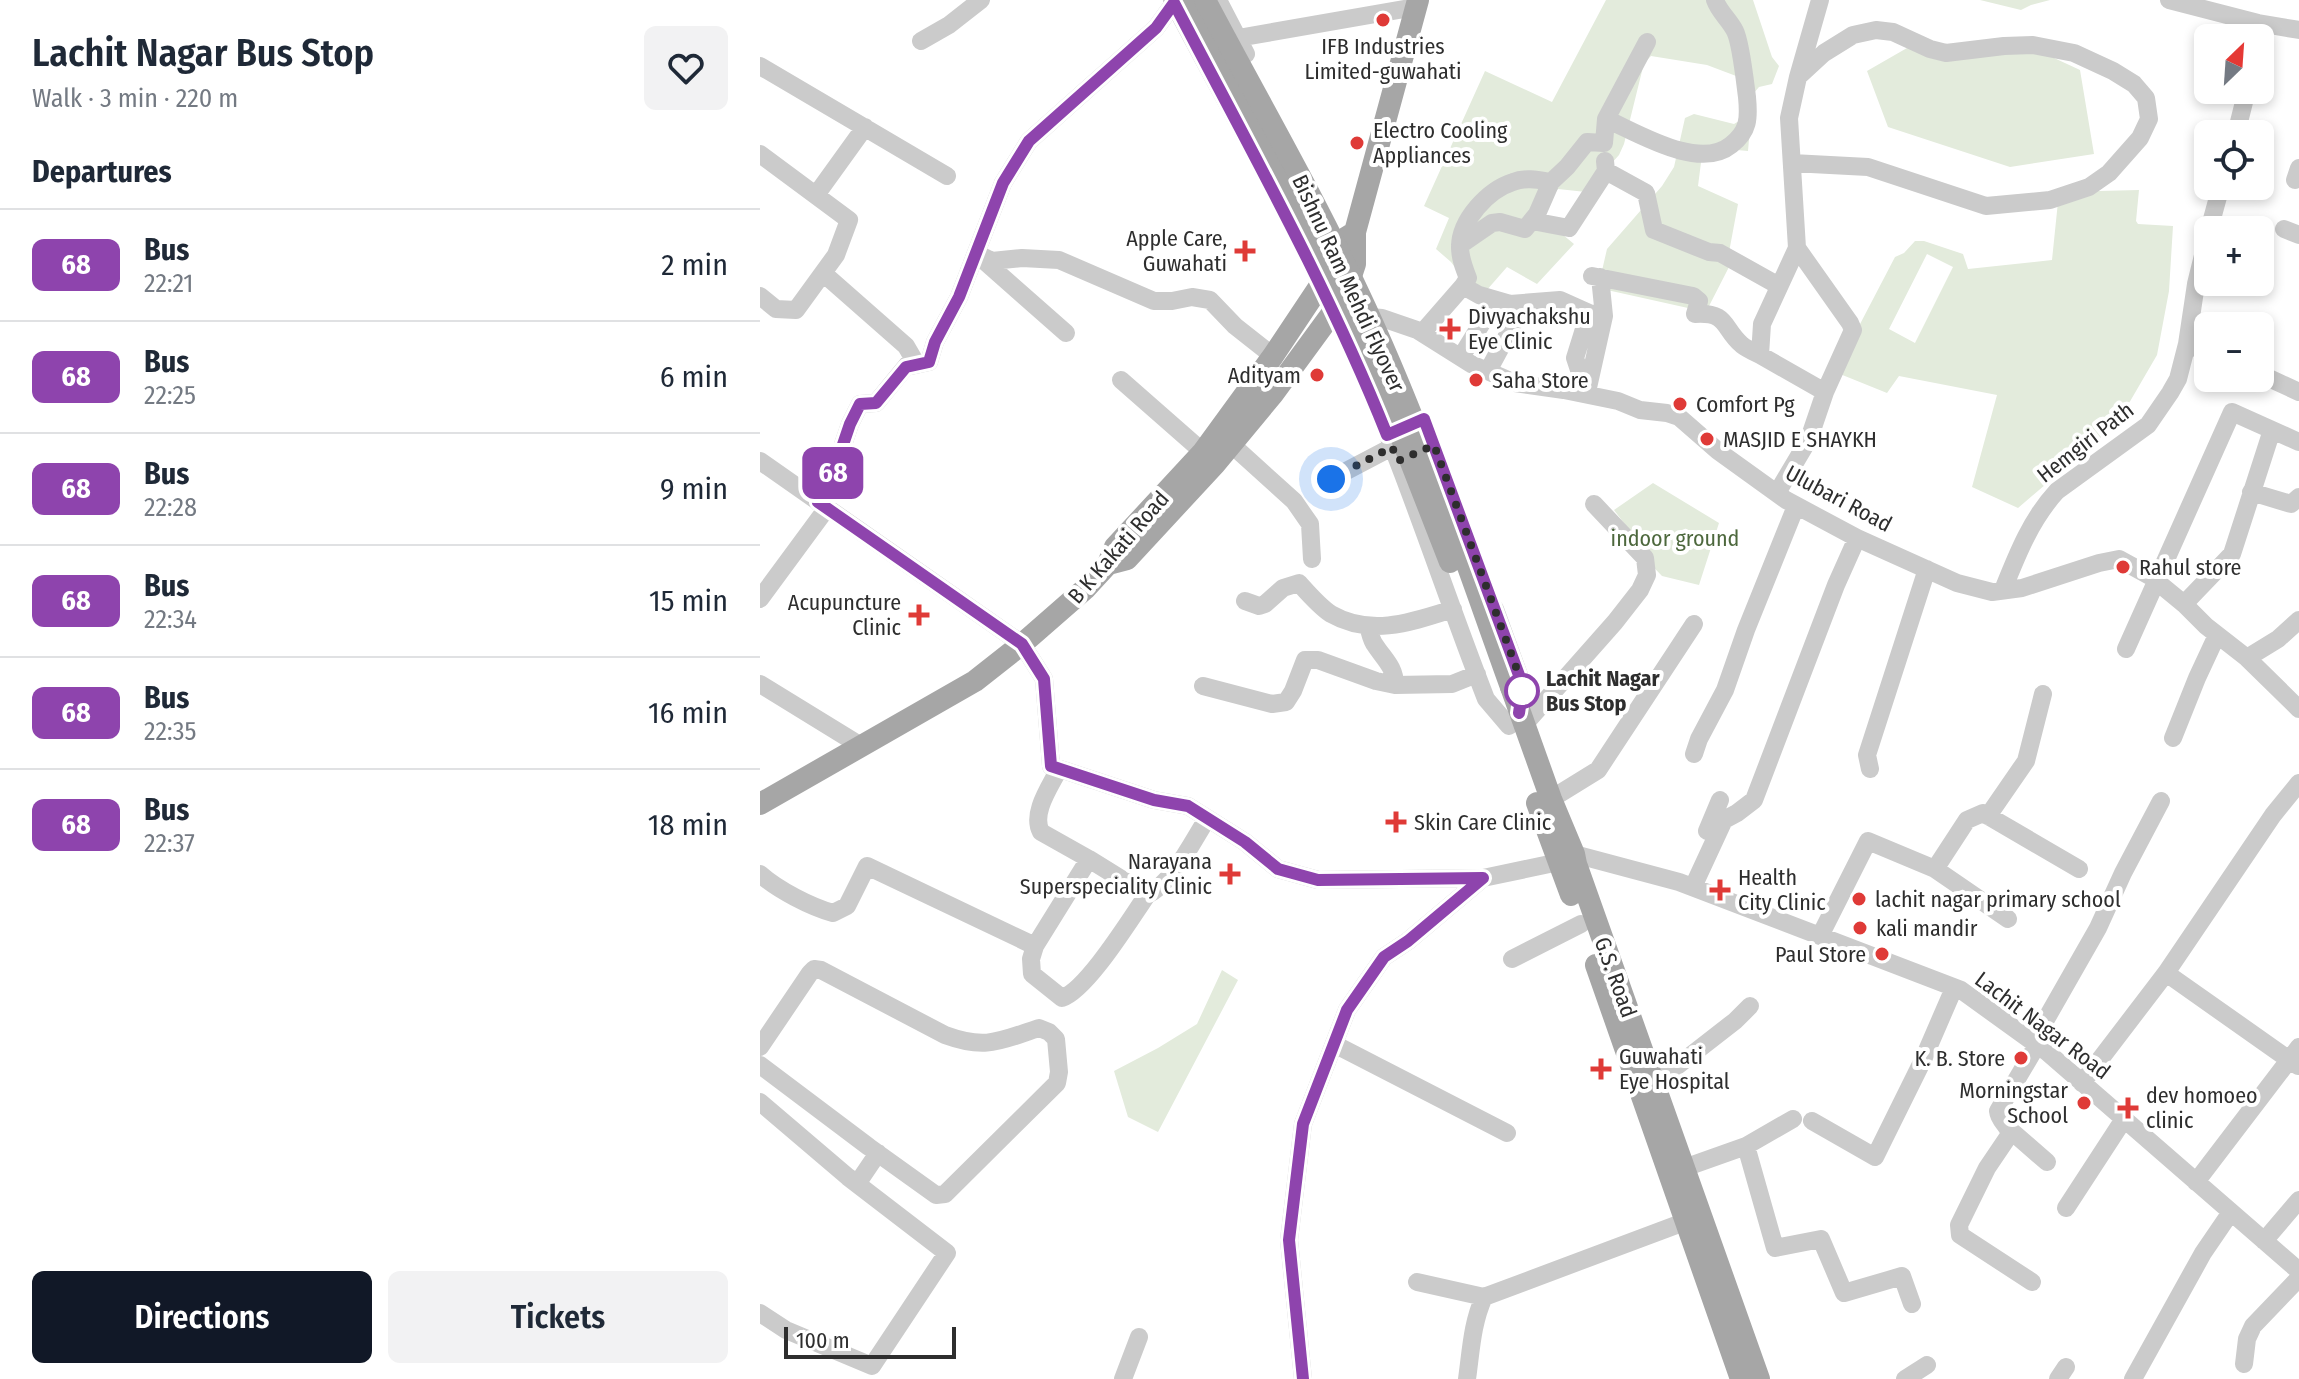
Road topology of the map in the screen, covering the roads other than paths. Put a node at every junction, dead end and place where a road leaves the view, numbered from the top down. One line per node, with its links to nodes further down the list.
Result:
1 (981, 0): 13 (street)
2 (1205, 0): 92 (main road, Bishnu Ram Mehdi Flyover, bridge)
3 (1218, 0): 12 (street)
4 (1715, 0): 17 (street)
5 (1820, 0): 16 (street)
6 (2169, 0): 9 (street)
7 (1177, 1): 30 (street); 33 (street); 92 (main road, Bishnu Ram Mehdi Flyover, bridge)
8 (1417, 4): 12 (street); 27 (main road)
9 (2238, 24)
10 (2299, 30): 11 (street)
11 (2274, 31)
12 (1238, 38): 27 (street)
13 (921, 41)
14 (1647, 42): 17 (street)
15 (760, 66): 18 (street)
16 (1798, 77): 21 (street); 21 (street)
17 (1606, 119): 19 (street)
18 (865, 127): 23 (street); 25 (street)
19 (1604, 143): 22 (street); 24 (street)
20 (760, 154): 25 (street)
21 (1792, 163): 29 (street)
22 (1606, 171): 26 (street); 35 (street)
23 (947, 176)
24 (1551, 182): 26 (street); 28 (street)
25 (816, 195): 32 (street)
26 (1532, 221): 28 (street)
27 (1348, 236): 31 (main road); 33 (main road, B K Kakati Road)
28 (1460, 245): 34 (street)
29 (1797, 248): 35 (street); 53 (street)
30 (976, 253): 42 (street); 47 (street); 49 (street)
31 (1355, 264): 39 (main road); 41 (street)
32 (823, 273): 36 (street); 49 (street)
33 (1321, 284): 39 (street); 47 (main road, B K Kakati Road)
34 (1463, 286): 38 (street); 43 (street)
35 (1779, 286): 46 (street)
36 (760, 296)
37 (2194, 296): 44 (street, Hemgiri Path)
38 (1503, 302): 40 (street); 48 (street); 50 (street)
39 (1333, 312): 41 (street, Ulubari Road); 59 (main road); 61 (street)
40 (1596, 315): 46 (street); 55 (street)
41 (1382, 318): 43 (street, Ulubari Road); 56 (street)
42 (1066, 333)
43 (1422, 333): 48 (street, Ulubari Road)
44 (2187, 344): 45 (street); 76 (street, Hemgiri Path)
45 (2194, 347)
46 (1760, 355): 53 (street)
47 (1273, 356): 62 (main road, B K Kakati Road)
48 (1461, 357): 50 (street, Ulubari Road)
49 (906, 367): 69 (street)
50 (1488, 371): 55 (street, Ulubari Road)
51 (1121, 380): 62 (street)
52 (2274, 380): 54 (street)
53 (1825, 392): 66 (street)
54 (2299, 392)
55 (1587, 394): 66 (street, Ulubari Road)
56 (1424, 419): 60 (street); 61 (street)
57 (2272, 430): 58 (street); 65 (street); 75 (street)
58 (2299, 442)
59 (1231, 444): 72 (street); 73 (main road)
60 (1434, 445): 61 (street); 95 (street)
61 (1393, 448): 64 (street); 80 (street)
62 (1203, 452): 73 (main road, B K Kakati Road)
63 (760, 461): 69 (street)
64 (1331, 479)
65 (2251, 492): 67 (street); 79 (street)
66 (1777, 493): 70 (street, Ulubari Road)
67 (2299, 497)
68 (1594, 504): 95 (street)
69 (822, 505): 77 (street); 85 (street)
70 (1796, 506): 71 (street, Ulubari Road); 98 (street)
71 (1857, 538): 74 (street, Ulubari Road); 114 (street)
72 (1312, 559)
73 (1108, 564): 85 (main road, B K Kakati Road)
74 (1927, 569): 76 (street, Ulubari Road); 100 (street)
75 (2157, 582): 76 (street, Ulubari Road); 79 (street, Ulubari Road); 86 (street)
76 (2003, 590)
77 (760, 599)
78 (1245, 601): 83 (street)
79 (2184, 604): 84 (street, Ulubari Road)
80 (1453, 609): 83 (street); 88 (street)
81 (2299, 620): 87 (street)
82 (1694, 624): 102 (street)
83 (1368, 626): 90 (street)
84 (2217, 635): 87 (street, Ulubari Road); 96 (street)
85 (1022, 644): 97 (main road, B K Kakati Road); 99 (street)
86 (2126, 649)
87 (2247, 658): 94 (street, Ulubari Road)
88 (1477, 674): 90 (street); 95 (street)
89 (760, 684): 97 (street)
90 (1395, 685): 91 (street)
91 (1203, 686)
92 (1504, 689): 95 (main road, Bishnu Ram Mehdi Flyover)
93 (2043, 694): 106 (street)
94 (2299, 709)
95 (1517, 722): 102 (main road, G.S. Road); 108 (main road, G.S. Road)
96 (2173, 738)
97 (861, 746): 105 (main road, B K Kakati Road)
98 (1694, 754)
99 (1059, 769): 107 (street); 109 (street)
100 (1870, 769)
101 (2299, 783): 121 (street)
102 (1551, 799): 108 (main road, G.S. Road)
103 (1720, 800): 114 (street)
104 (2161, 801): 124 (street)
105 (760, 804)
106 (1988, 816): 110 (street); 111 (street)
107 (1207, 819): 113 (street); 115 (street)
108 (1567, 858): 113 (street); 114 (street, Lachit Nagar Road); 117 (main road, G.S. Road); 130 (main road, G.S. Road)
109 (1089, 859): 115 (street); 119 (street)
110 (1935, 869): 116 (street); 118 (street)
111 (2079, 869)
112 (760, 874): 119 (street)
113 (1483, 878): 125 (street)
114 (1689, 885): 118 (street, Lachit Nagar Road)
115 (1147, 895): 119 (street)
116 (2008, 919)
117 (1581, 924): 120 (street); 144 (main road, G.S. Road)
118 (1820, 936): 122 (street, Lachit Nagar Road)
119 (1035, 946)
120 (1512, 959)
121 (2166, 973): 127 (street); 129 (street)
122 (1954, 988): 124 (street, Lachit Nagar Road); 135 (street)
123 (1750, 1006): 130 (street)
124 (2035, 1043): 129 (street, Lachit Nagar Road); 133 (street)
125 (1334, 1044): 134 (street); 157 (street)
126 (760, 1047): 136 (street)
127 (2296, 1057): 140 (street)
128 (761, 1067): 136 (street)
129 (2082, 1083): 132 (street, Lachit Nagar Road)
130 (1654, 1084): 138 (main road, G.S. Road)
131 (760, 1102): 139 (street)
132 (2124, 1119): 140 (street, Lachit Nagar Road); 142 (street)
133 (2009, 1129): 137 (street); 149 (street)
134 (1507, 1133)
135 (1746, 1146): 138 (street); 151 (street)
136 (874, 1150): 139 (street)
137 (2047, 1162)
138 (1684, 1168): 160 (main road, G.S. Road)
139 (852, 1180): 152 (street)
140 (2196, 1182): 143 (street, Lachit Nagar Road)
141 (2299, 1200): 145 (street)
142 (2066, 1208)
143 (2231, 1212): 145 (street, Lachit Nagar Road); 162 (street)
144 (1687, 1221): 150 (street); 159 (main road, G.S. Road)
145 (2264, 1241): 146 (street, Lachit Nagar Road)
146 (2299, 1271)
147 (2299, 1278): 154 (street)
148 (1417, 1282): 150 (street)
149 (2032, 1282)
150 (1484, 1297): 158 (street)
151 (1912, 1304)
152 (760, 1313)
153 (1139, 1337): 156 (street)
154 (2244, 1364)
155 (1927, 1365): 161 (street)
156 (1123, 1379)
157 (1303, 1379)
158 (1467, 1379)
159 (1741, 1379)
160 (1759, 1379)
161 (1905, 1379)
162 (2133, 1379)

